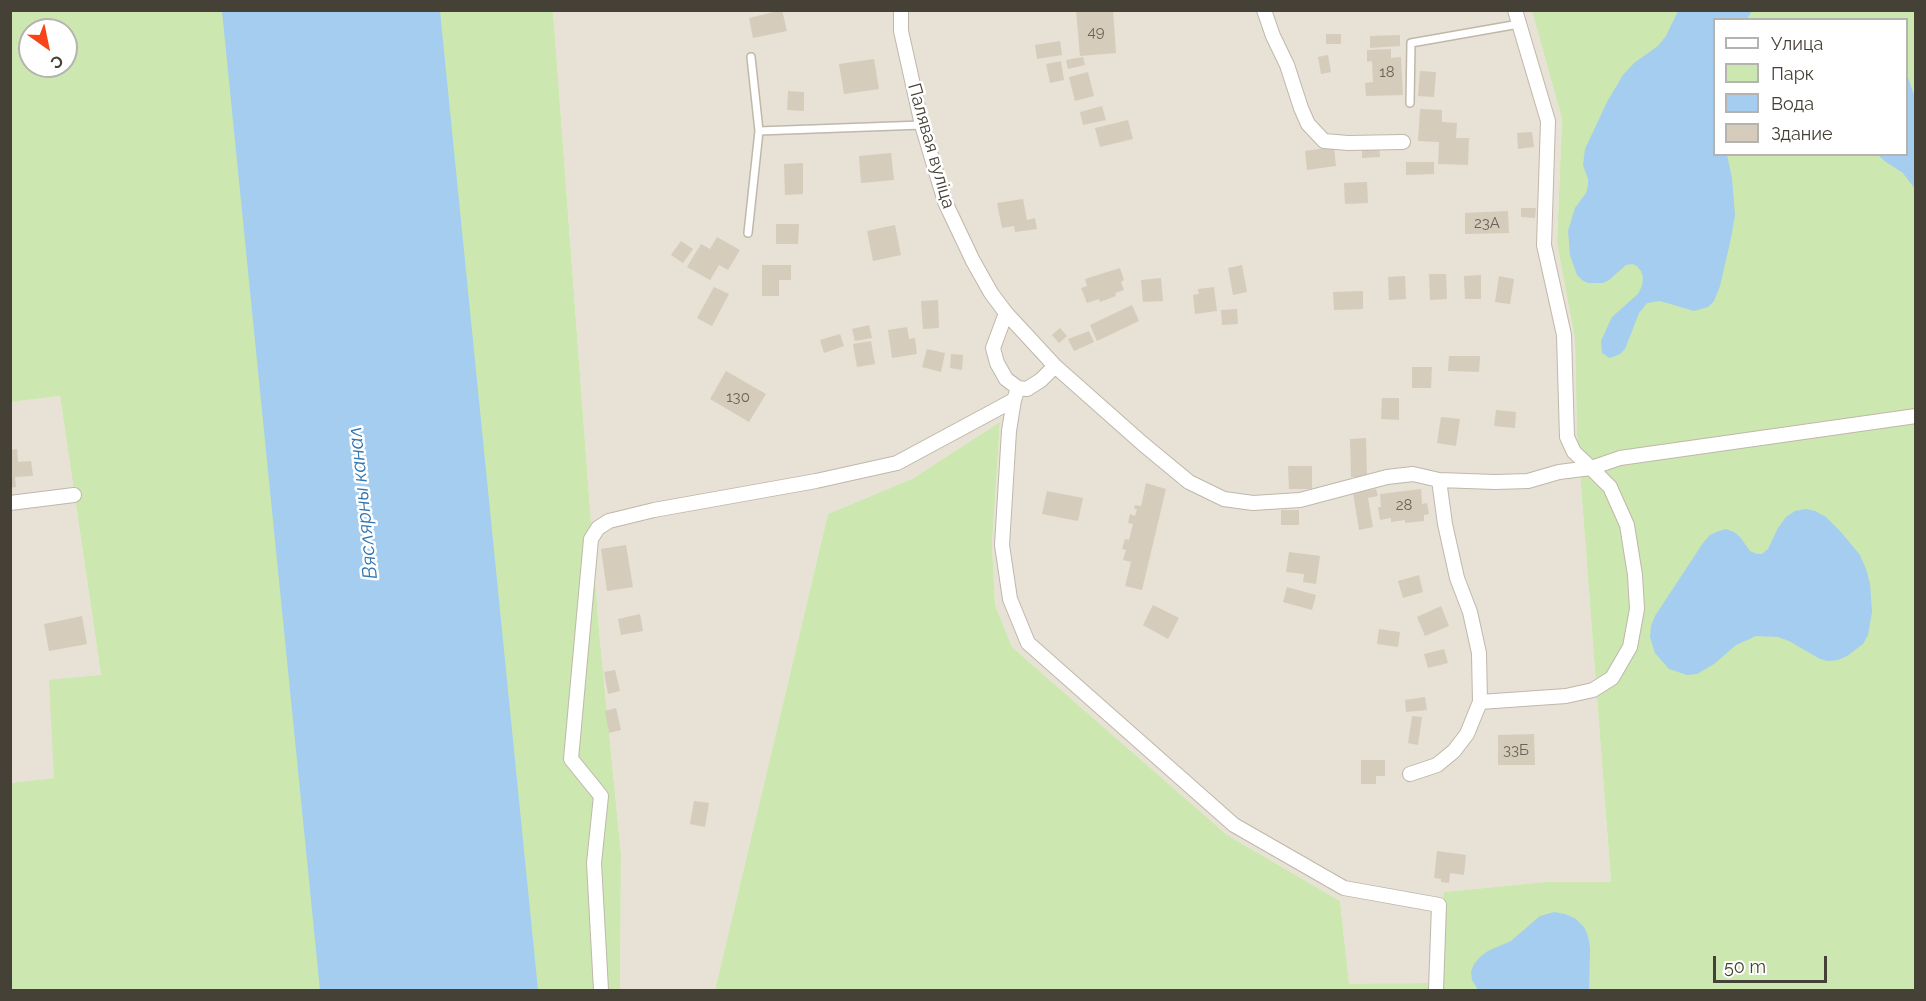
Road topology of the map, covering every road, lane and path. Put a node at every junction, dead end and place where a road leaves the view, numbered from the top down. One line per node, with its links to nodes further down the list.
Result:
1 (901, 10): 6 (street, Палявая вуліца)
2 (1264, 10): 8 (street)
3 (1517, 17): 5 (lane); 14 (street)
4 (751, 57): 7 (lane)
5 (1410, 103)
6 (922, 125): 7 (lane); 10 (street, Палявая вуліца)
7 (759, 131): 9 (lane)
8 (1404, 142)
9 (748, 232)
10 (1006, 313): 11 (street, Палявая вуліца); 12 (street)
11 (1055, 366): 12 (street); 15 (street, Палявая вуліца)
12 (1016, 394): 20 (street); 21 (street)
13 (1916, 416): 14 (street, Палявая вуліца)
14 (1591, 468): 15 (street, Палявая вуліца); 18 (street)
15 (1439, 480): 18 (street)
16 (74, 495): 17 (street)
17 (10, 503)
18 (1480, 702): 19 (street)
19 (1410, 774)
20 (601, 990)
21 (1436, 990)

